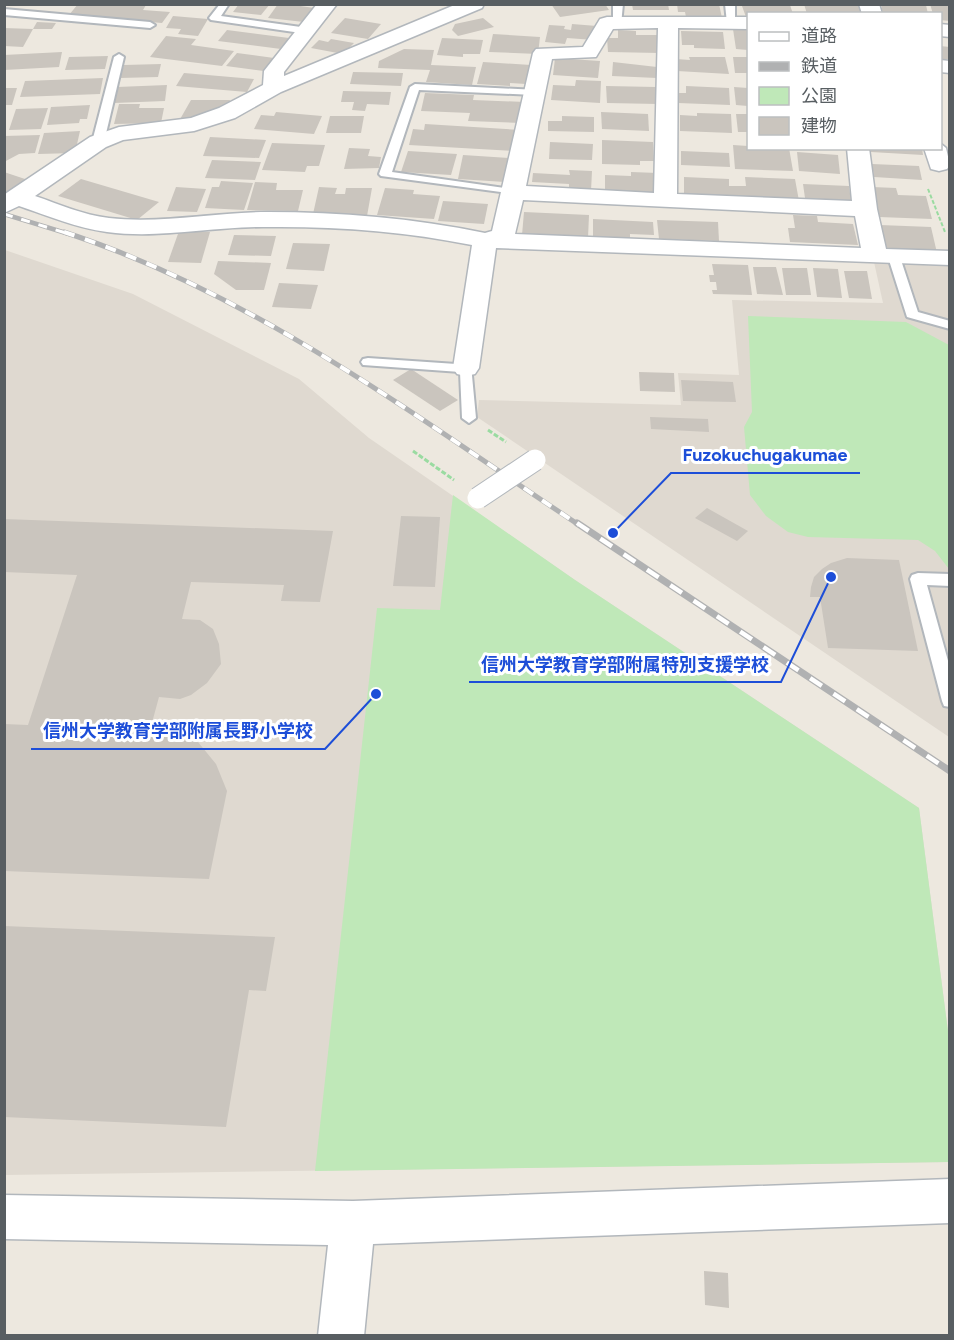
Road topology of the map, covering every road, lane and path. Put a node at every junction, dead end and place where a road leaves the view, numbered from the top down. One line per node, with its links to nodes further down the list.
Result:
1 (225, 4): 9 (lane)
2 (328, 4): 9 (street)
3 (475, 4): 11 (street)
4 (4, 12): 8 (lane)
5 (618, 14): 7 (street); 12 (street)
6 (737, 17): 7 (street)
7 (669, 22): 17 (street)
8 (150, 25)
9 (308, 31): 11 (street)
10 (119, 57): 13 (lane)
11 (274, 88): 13 (street)
12 (534, 92): 16 (street); 16 (lane)
13 (98, 142): 18 (street)
14 (858, 150): 19 (street)
15 (937, 156): 21 (path)
16 (512, 192): 17 (street); 20 (street)
17 (664, 201): 19 (street)
18 (10, 202): 20 (street)
19 (866, 209): 22 (street)
20 (485, 240): 22 (street); 25 (street)
21 (948, 246): 22 (street)
22 (884, 256): 23 (lane)
23 (950, 325)
24 (368, 362): 25 (lane)
25 (466, 368): 26 (lane)
26 (469, 418): 28 (path)
27 (413, 451): 29 (path)
28 (535, 460): 29 (street, bridge)
29 (478, 498)
30 (950, 580): 31 (lane)
31 (950, 701)
32 (950, 1201): 34 (street)
33 (4, 1217): 34 (street)
34 (352, 1223): 35 (street)
35 (341, 1335)

